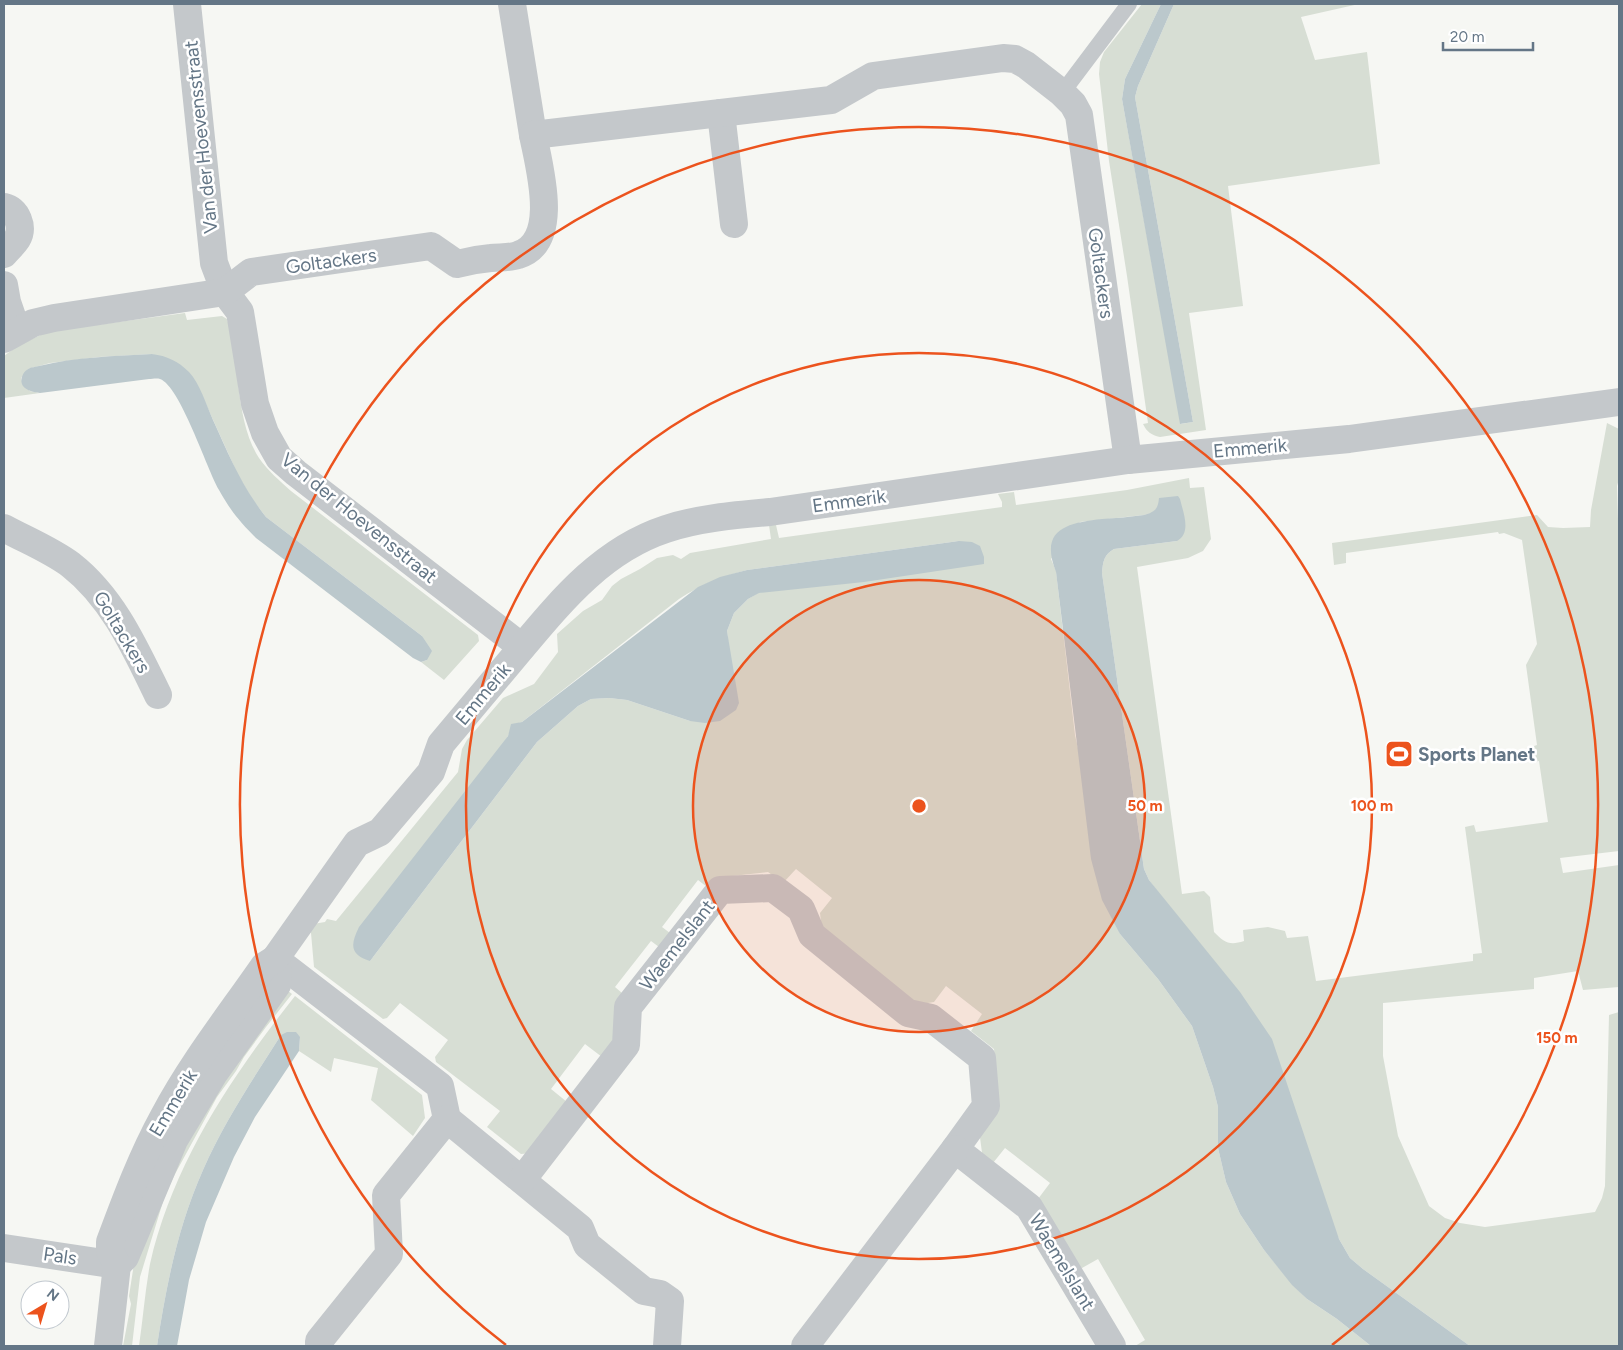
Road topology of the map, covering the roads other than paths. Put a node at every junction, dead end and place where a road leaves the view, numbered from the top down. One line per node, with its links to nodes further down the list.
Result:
1 (187, 4): 11 (street, Van der Hoevensstraat)
2 (512, 4): 6 (street, Goltackers)
3 (1130, 4): 4 (lane)
4 (1062, 92): 5 (street, Goltackers); 14 (street, Goltackers)
5 (721, 113): 6 (street, Goltackers); 8 (street)
6 (533, 135): 11 (street, Goltackers)
7 (4, 207): 9 (street)
8 (734, 224)
9 (4, 254)
10 (4, 285): 12 (street, Goltackers)
11 (225, 292): 12 (street, Goltackers); 16 (street, Van der Hoevensstraat)
12 (10, 335)
13 (1619, 402): 14 (street, Emmerik)
14 (1128, 460): 16 (street, Emmerik)
15 (4, 528): 17 (street, Goltackers)
16 (522, 647): 18 (street, Emmerik)
17 (158, 695)
18 (275, 959): 19 (street); 23 (street, Emmerik)
19 (447, 1119): 21 (street); 25 (street)
20 (955, 1148): 21 (street, Waemelslant); 27 (street, Waemelslant); 28 (street, Waemelslant)
21 (522, 1180): 26 (street)
22 (4, 1248): 23 (street, Pals)
23 (117, 1265): 24 (street, Emmerik)
24 (108, 1346)
25 (319, 1346)
26 (667, 1346)
27 (806, 1346)
28 (1112, 1346)

